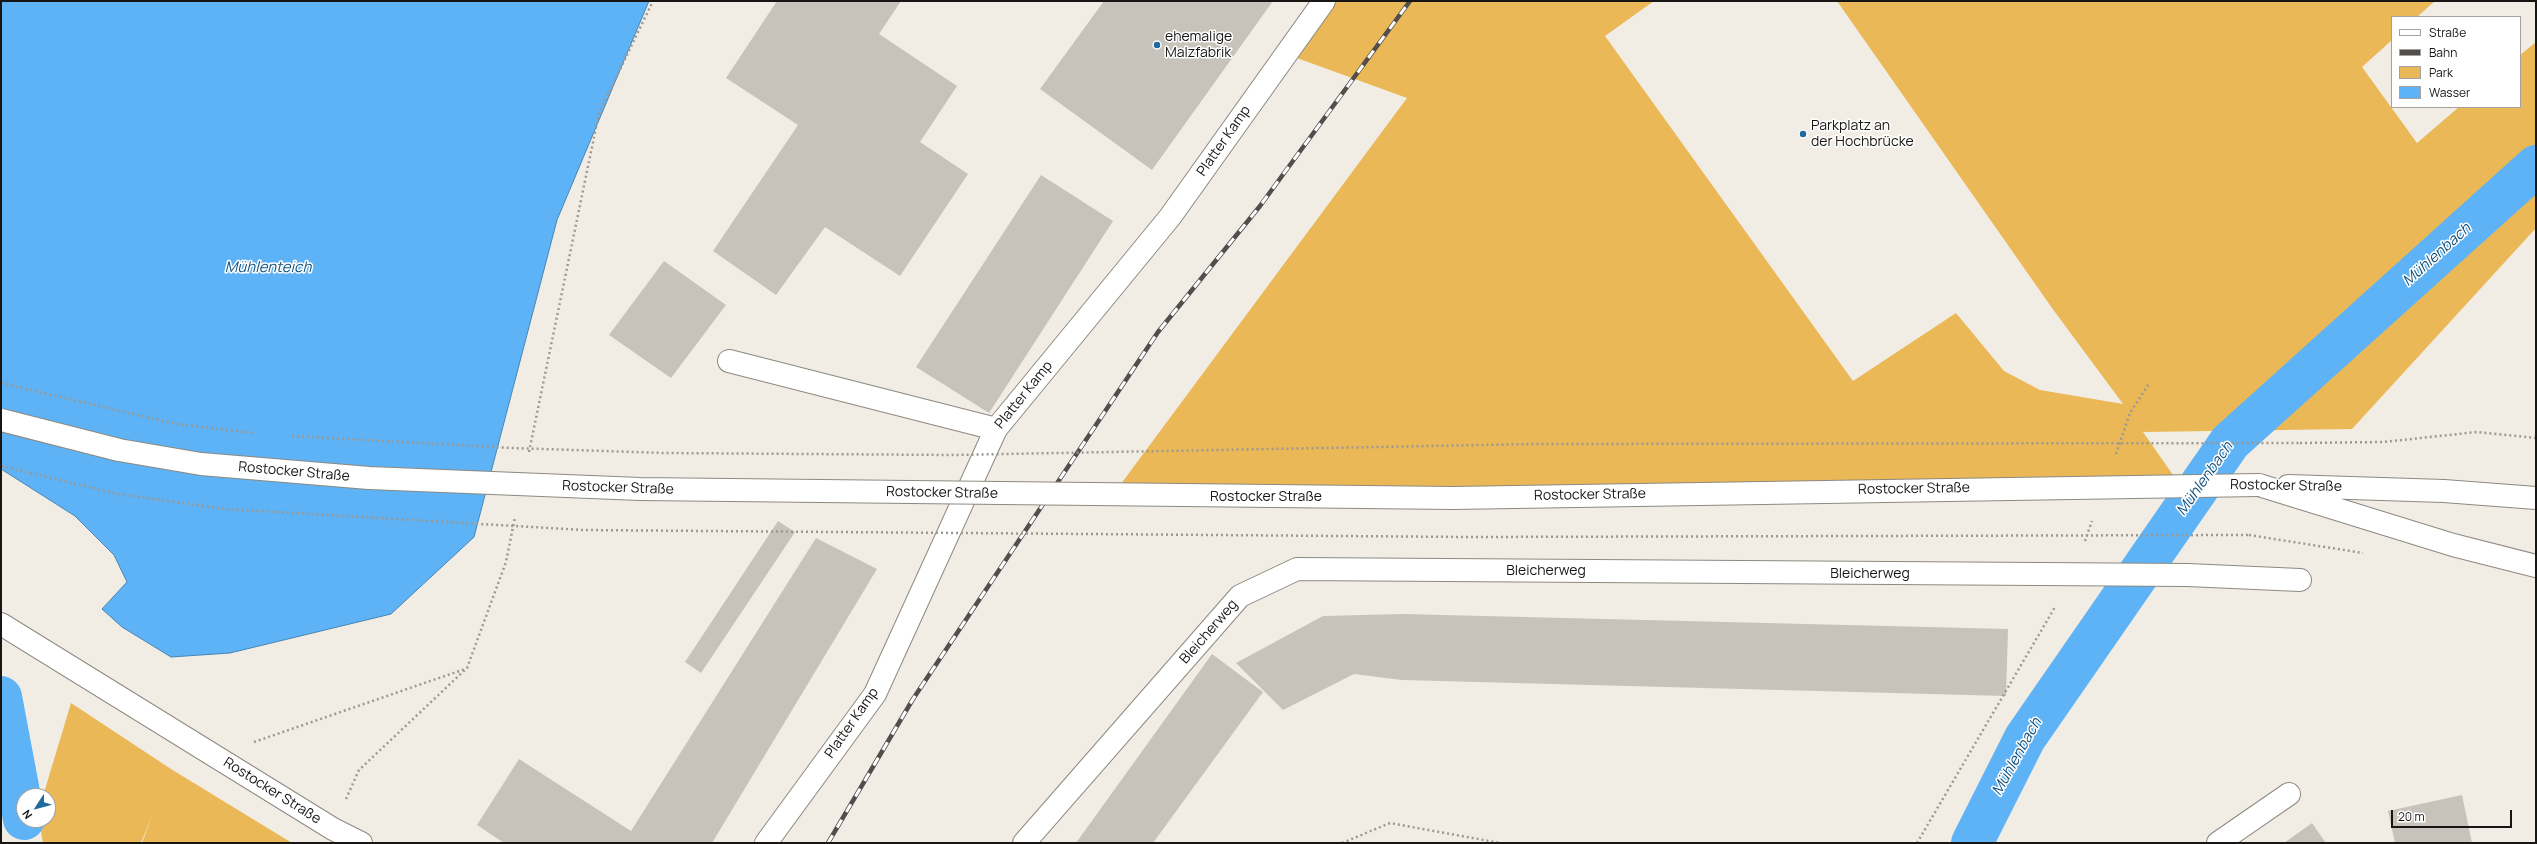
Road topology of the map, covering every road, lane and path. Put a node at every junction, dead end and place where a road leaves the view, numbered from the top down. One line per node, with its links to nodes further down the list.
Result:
1 (653, 1): 11 (path)
2 (1324, 1): 7 (main road, Platter Kamp)
3 (729, 361): 7 (main road)
4 (2150, 382): 12 (path)
5 (1, 383): 8 (path, bridge)
6 (1, 420): 13 (main road, Rostocker Straße, bridge)
7 (996, 429): 26 (main road, Platter Kamp)
8 (255, 433)
9 (286, 436): 10 (path, bridge)
10 (2536, 438)
11 (528, 454)
12 (2114, 458)
13 (2259, 485): 14 (main road, Rostocker Straße); 17 (main road)
14 (2536, 498)
15 (516, 516): 21 (path)
16 (2094, 516): 18 (path)
17 (2536, 566)
18 (2073, 575): 19 (main road, Bleicherweg); 27 (main road, Bleicherweg); 30 (path)
19 (2300, 580)
20 (1, 624): 22 (main road, Rostocker Straße)
21 (468, 668): 22 (path); 23 (path)
22 (233, 767): 25 (main road, Rostocker Straße)
23 (359, 770)
24 (2289, 794): 31 (main road)
25 (361, 843)
26 (766, 843)
27 (1024, 843)
28 (1342, 843): 29 (path)
29 (1500, 843)
30 (1918, 843)
31 (2218, 843)

